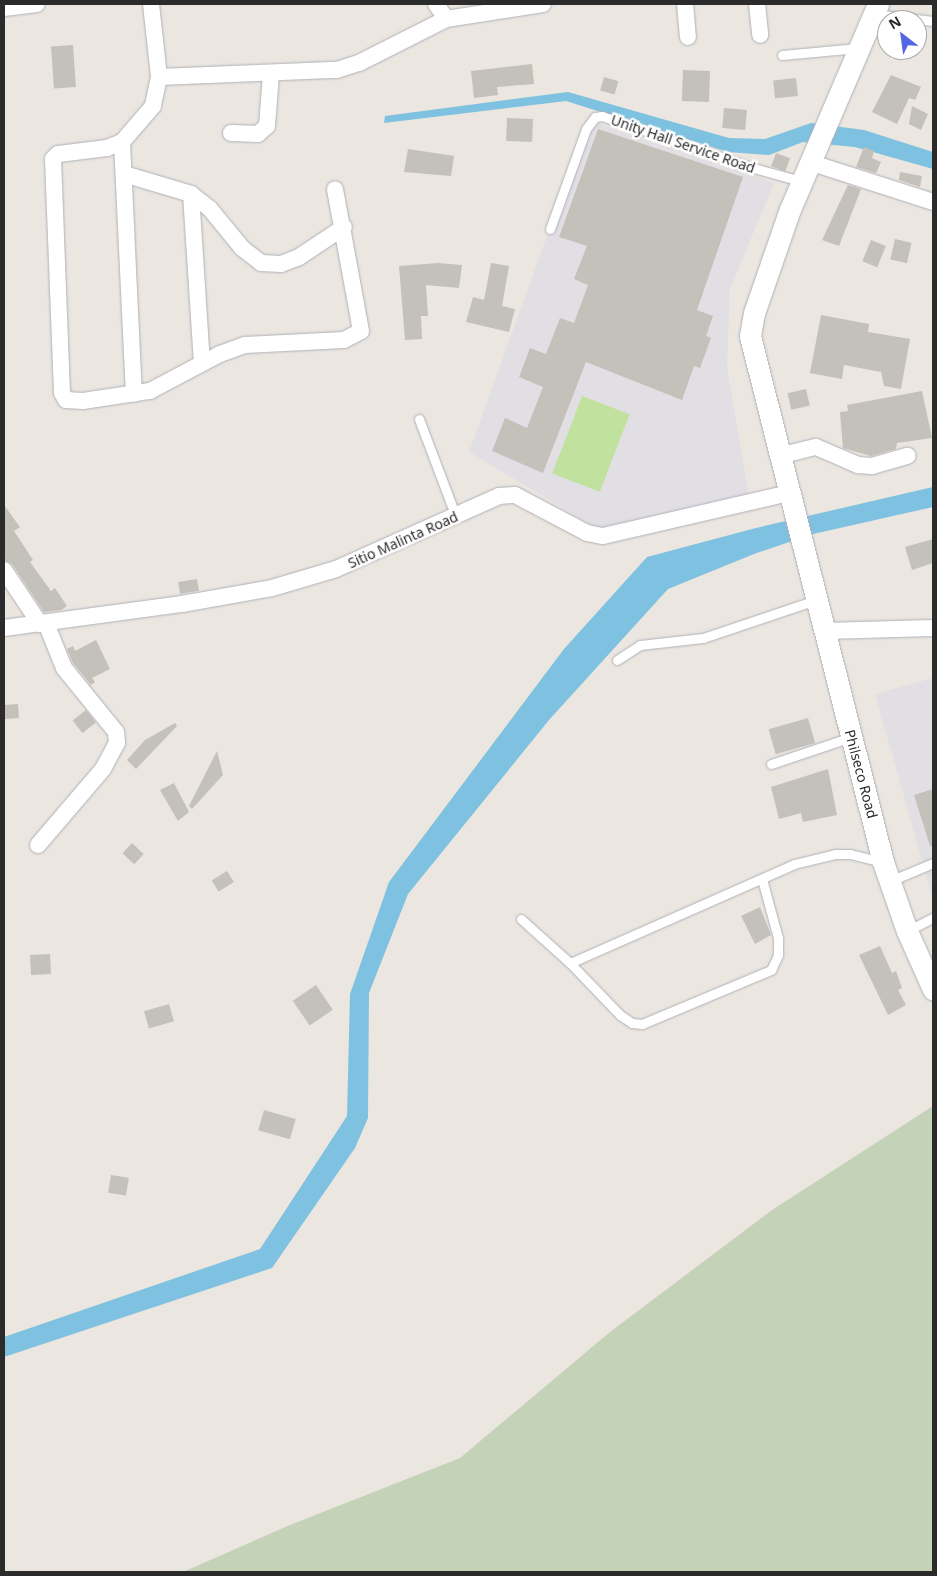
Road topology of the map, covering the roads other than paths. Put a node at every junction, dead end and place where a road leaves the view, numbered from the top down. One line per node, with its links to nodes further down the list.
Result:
1 (37, 4): 8 (street)
2 (151, 4): 17 (street)
3 (436, 4): 10 (street)
4 (543, 4): 7 (street)
5 (685, 4): 13 (street)
6 (757, 4): 12 (street)
7 (507, 6): 10 (street)
8 (4, 8)
9 (876, 9): 11 (lane); 14 (street)
10 (446, 19): 16 (street)
11 (933, 21)
12 (760, 35)
13 (688, 37)
14 (859, 48): 15 (lane); 20 (street, Philseco Road)
15 (782, 55)
16 (271, 74): 17 (street); 18 (street)
17 (159, 77): 19 (street)
18 (231, 133)
19 (122, 142): 21 (street); 29 (street)
20 (812, 155): 22 (street, Philseco Road); 25 (street)
21 (124, 174): 24 (street); 29 (street)
22 (801, 181): 27 (lane, Unity Hall Service Road); 31 (street, Philseco Road)
23 (335, 188): 26 (street)
24 (192, 194): 26 (street); 28 (street)
25 (933, 202)
26 (344, 227): 28 (street)
27 (550, 230)
28 (202, 363): 29 (street)
29 (134, 394)
30 (419, 419): 34 (lane)
31 (779, 456): 32 (street); 33 (street, Philseco Road)
32 (908, 456)
33 (790, 497): 34 (street, Sitio Malinta Road); 36 (street, Philseco Road)
34 (456, 516): 37 (street, Sitio Malinta Road)
35 (4, 570): 37 (street)
36 (816, 600): 40 (street, Philseco Road); 41 (lane)
37 (43, 623): 38 (street, Sitio Malinta Road); 44 (street)
38 (4, 628)
39 (933, 628): 40 (street)
40 (824, 631): 42 (street, Philseco Road)
41 (617, 660)
42 (852, 737): 43 (lane); 46 (street, Philseco Road)
43 (771, 764)
44 (38, 845)
45 (933, 863): 46 (lane)
46 (886, 872): 47 (lane); 50 (street, Philseco Road)
47 (762, 879): 51 (lane); 51 (lane)
48 (933, 918): 50 (lane)
49 (521, 919): 51 (lane)
50 (907, 931): 52 (street, Philseco Road)
51 (570, 963)
52 (933, 989)

